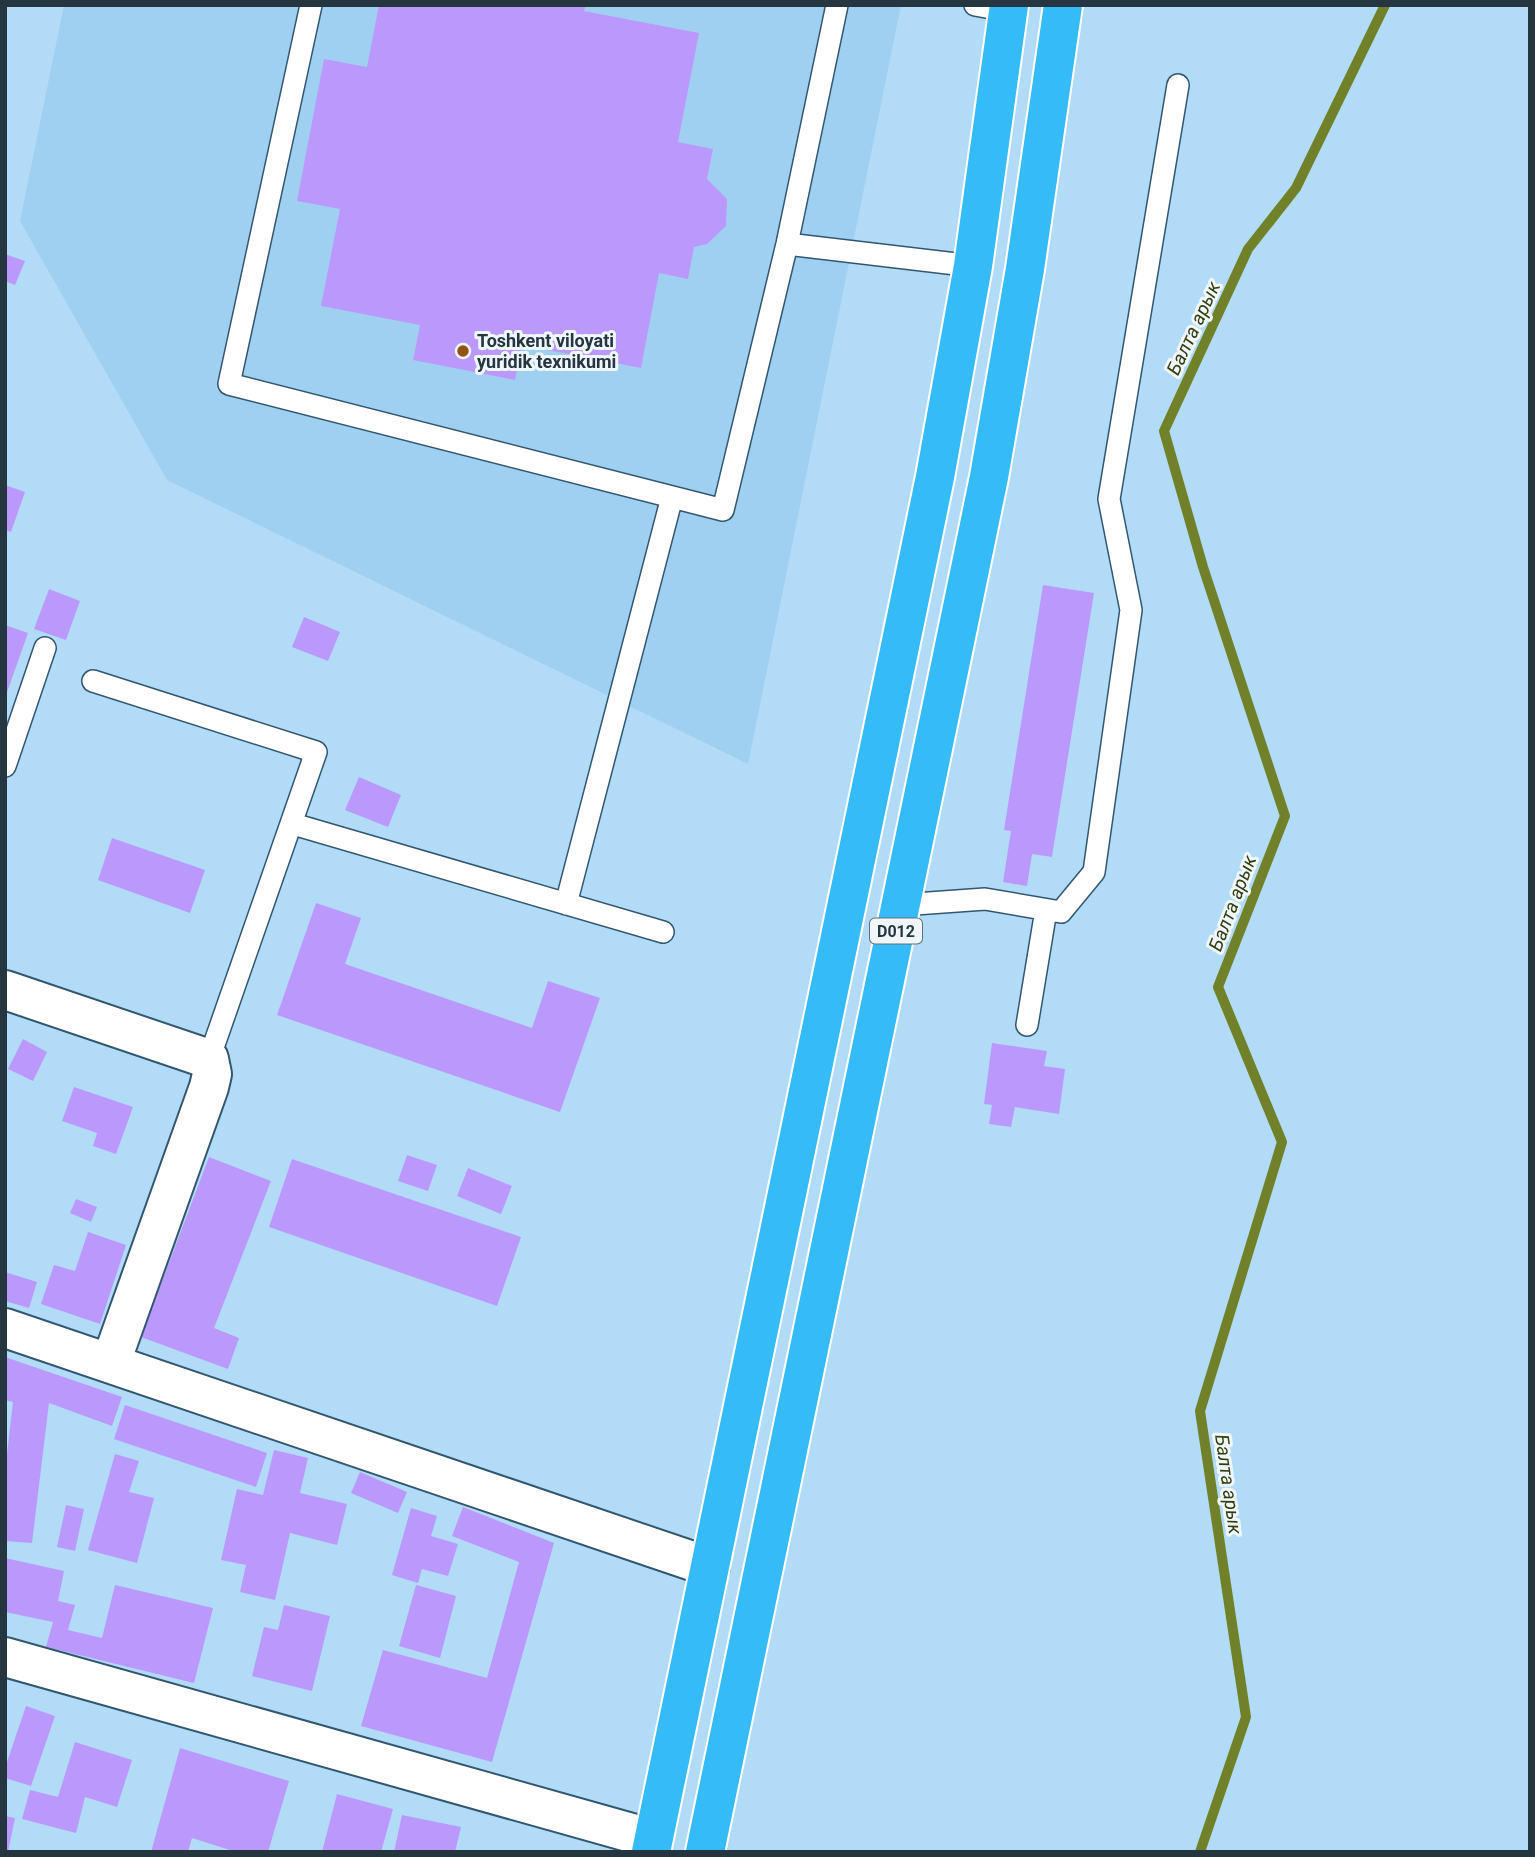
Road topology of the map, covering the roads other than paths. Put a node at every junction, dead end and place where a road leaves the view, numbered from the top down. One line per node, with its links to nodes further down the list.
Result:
1 (311, 5): 8 (lane)
2 (837, 5): 6 (lane)
3 (1063, 5): 14 (highway, D012)
4 (997, 7): 7 (highway, D012)
5 (1178, 85): 15 (lane)
6 (787, 244): 7 (lane); 8 (lane)
7 (973, 266): 22 (highway, D012)
8 (672, 497): 13 (lane)
9 (45, 648): 11 (lane)
10 (93, 681): 12 (lane)
11 (5, 766)
12 (293, 824): 13 (lane); 19 (lane)
13 (566, 904): 16 (lane)
14 (901, 905): 15 (lane); 25 (highway, D012)
15 (1046, 910): 18 (lane)
16 (663, 932)
17 (5, 990): 19 (street)
18 (1027, 1025)
19 (209, 1059): 21 (street)
20 (5, 1328): 21 (street)
21 (111, 1362): 22 (street)
22 (710, 1567): 24 (highway, D012)
23 (5, 1657): 24 (street)
24 (652, 1845)
25 (705, 1852)

